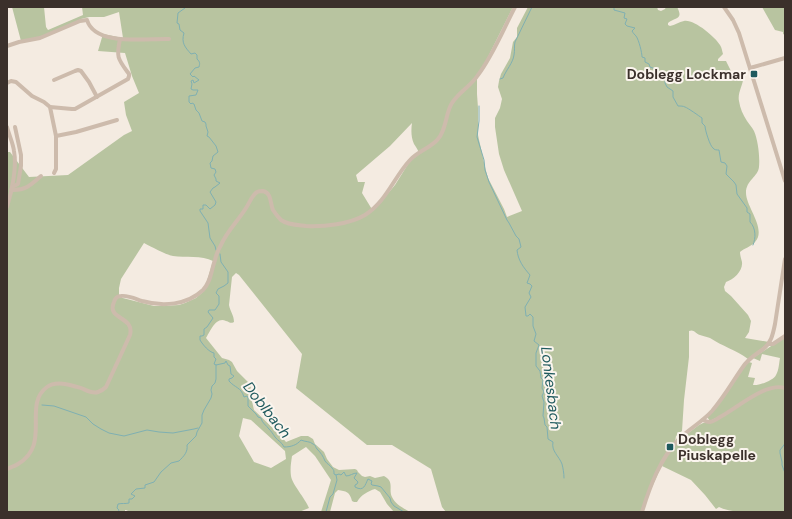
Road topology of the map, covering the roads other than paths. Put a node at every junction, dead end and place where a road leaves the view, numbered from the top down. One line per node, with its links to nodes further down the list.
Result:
1 (515, 7): 26 (street)
2 (724, 7): 7 (street)
3 (120, 39): 4 (street); 5 (street); 10 (street)
4 (169, 39)
5 (7, 46)
6 (785, 58): 7 (street)
7 (750, 68): 18 (street)
8 (54, 80): 10 (street)
9 (7, 83): 11 (street)
10 (97, 97): 11 (street)
11 (50, 107): 15 (street)
12 (117, 120): 15 (street)
13 (7, 127): 19 (street)
14 (15, 127): 19 (street)
15 (56, 136): 16 (street)
16 (54, 174)
17 (41, 176): 19 (street)
18 (785, 181)
19 (11, 188): 20 (street)
20 (7, 207)
21 (785, 259): 23 (street)
22 (785, 336): 23 (street)
23 (769, 344): 25 (street)
24 (785, 388): 25 (street)
25 (703, 420): 27 (street)
26 (7, 469)
27 (642, 512)

